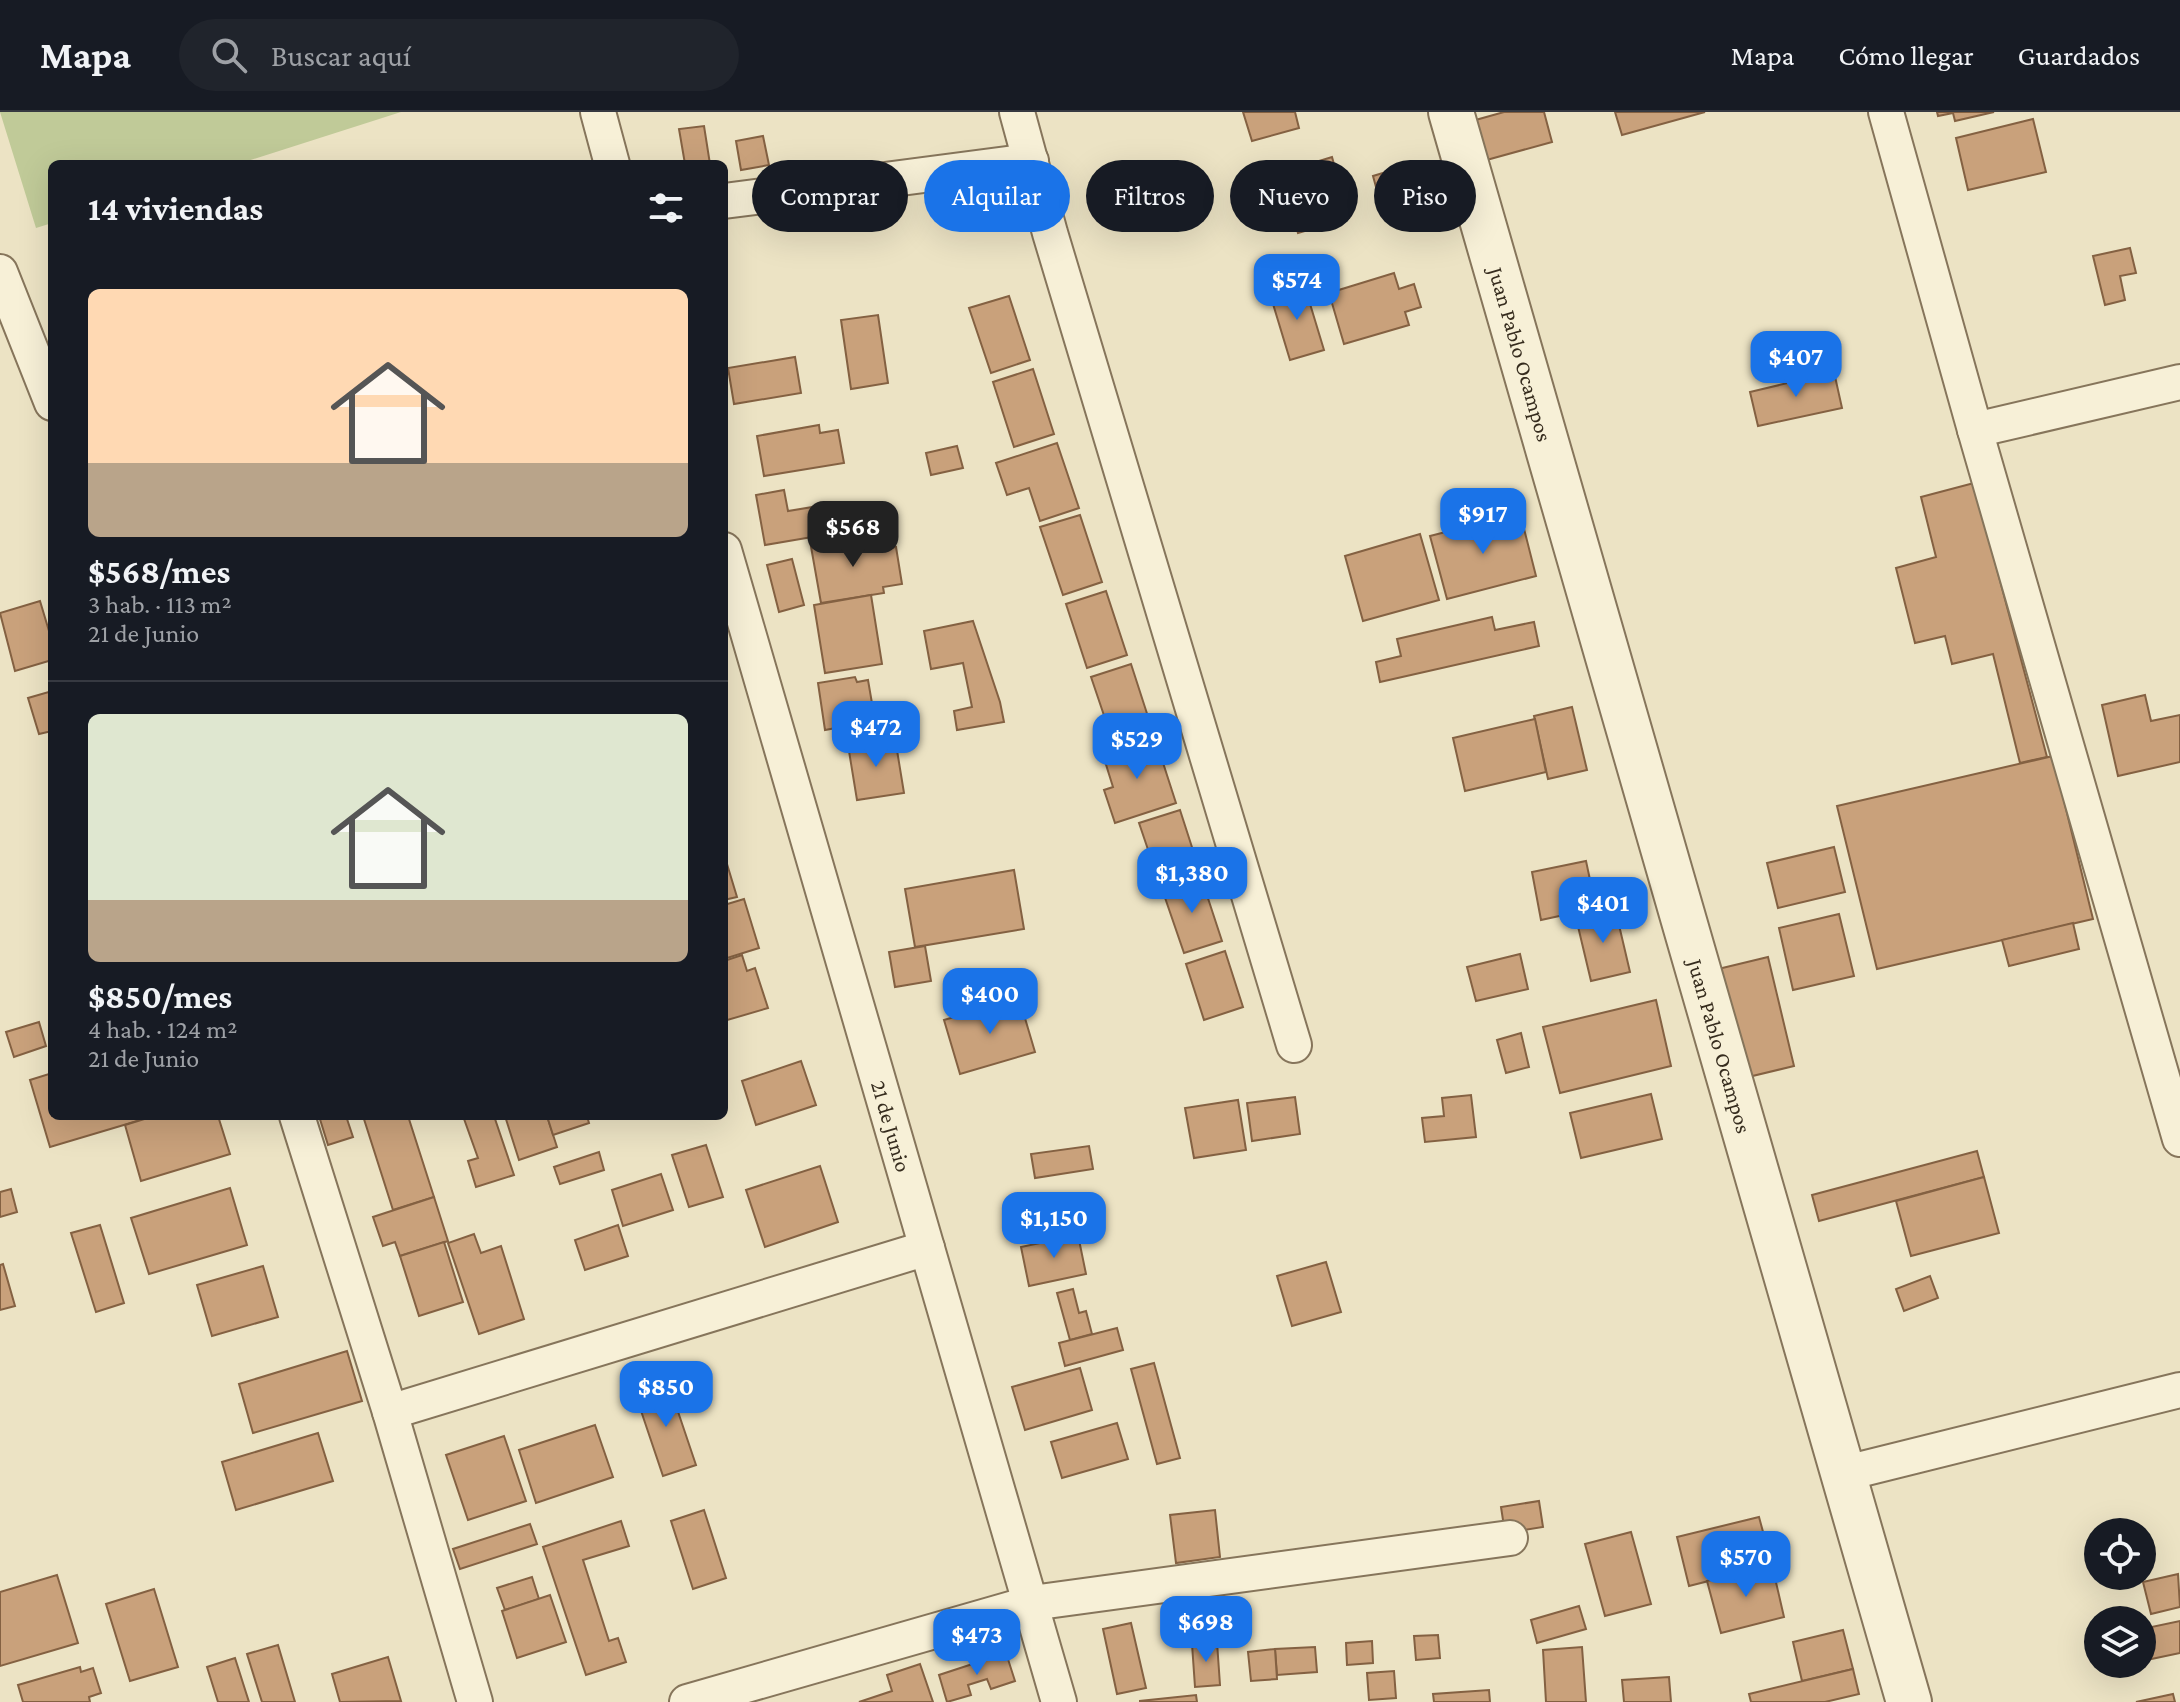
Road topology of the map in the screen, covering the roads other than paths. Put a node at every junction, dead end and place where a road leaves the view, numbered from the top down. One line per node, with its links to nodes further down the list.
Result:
1 (598, 112): 5 (street)
2 (1017, 112): 6 (street)
3 (1451, 112): 21 (street, Juan Pablo Ocampos)
4 (1886, 112): 13 (street)
5 (611, 160)
6 (1031, 160)
7 (924, 175): 8 (street)
8 (728, 200)
9 (1052, 232): 15 (street)
10 (0, 272): 12 (street)
11 (2180, 382): 13 (street)
12 (48, 391)
13 (1975, 430): 17 (street)
14 (728, 564): 18 (street, 21 de Junio)
15 (1294, 1045)
16 (298, 1120): 20 (street)
17 (2180, 1139)
18 (927, 1248): 20 (street); 23 (street, 21 de Junio)
19 (2180, 1390): 21 (street)
20 (390, 1412): 24 (street)
21 (1842, 1474): 27 (street, Juan Pablo Ocampos)
22 (1510, 1538): 23 (street)
23 (1032, 1603): 25 (street); 26 (street, 21 de Junio)
24 (475, 1702)
25 (687, 1702)
26 (1059, 1702)
27 (1909, 1702)

